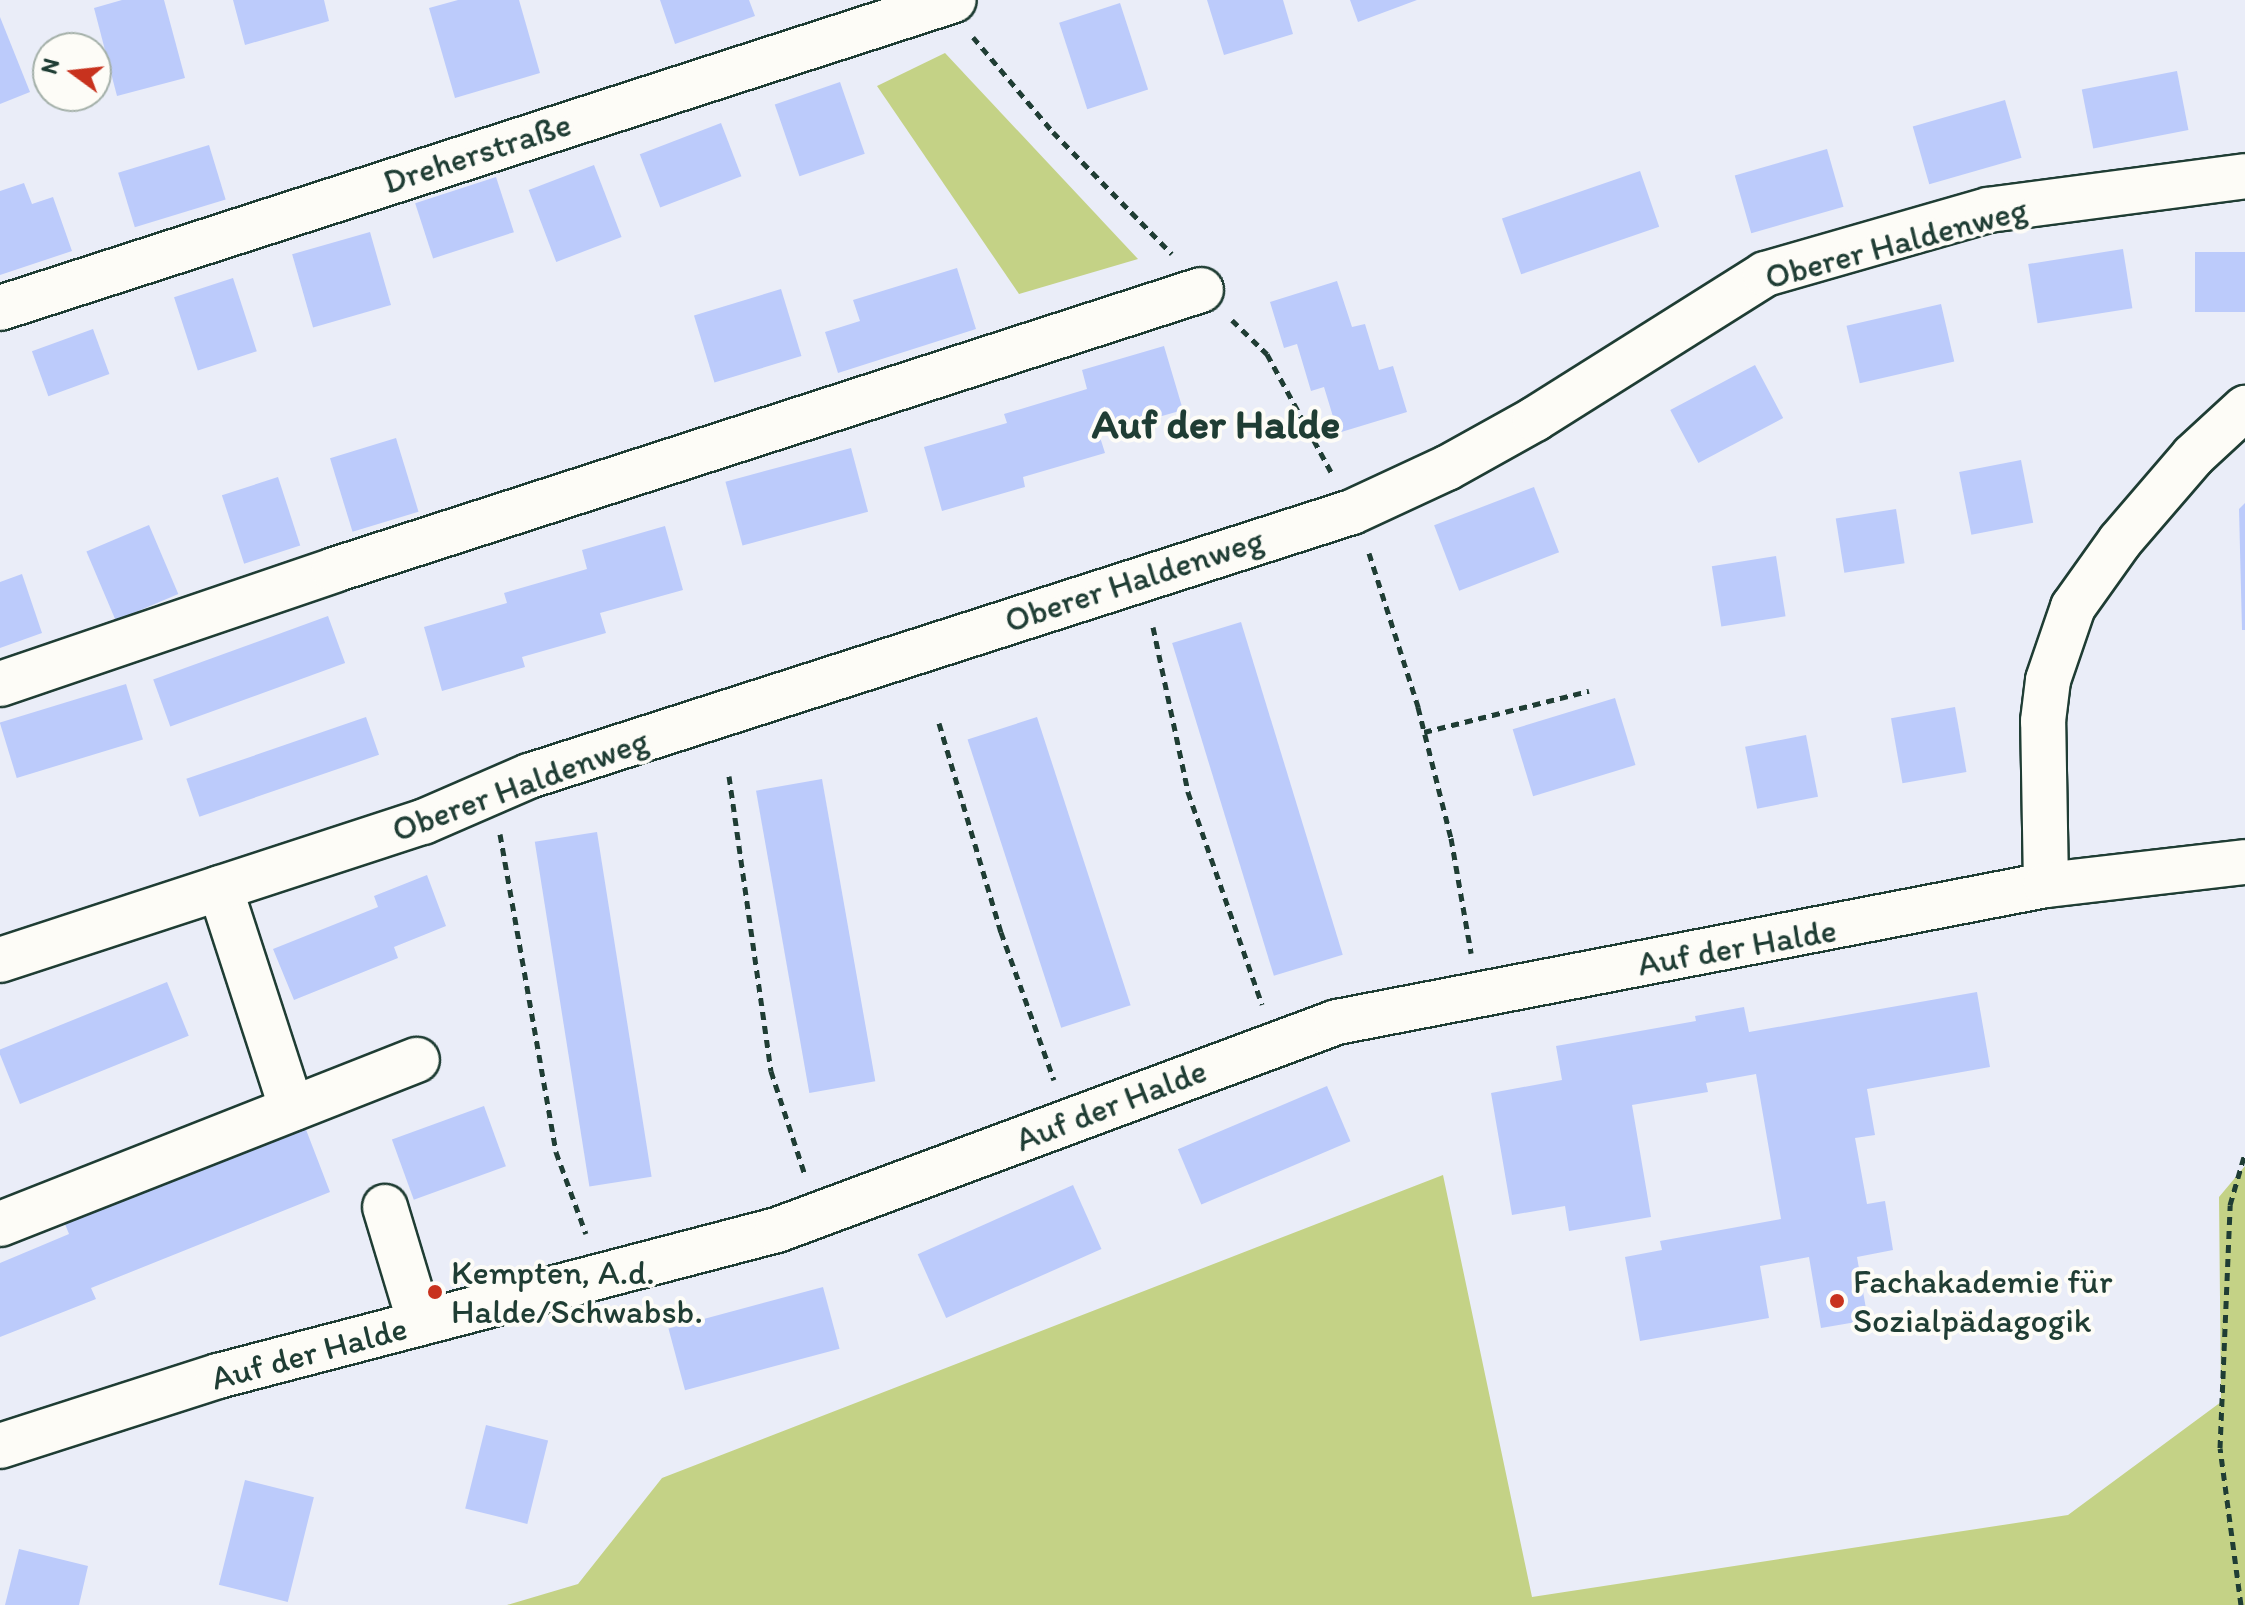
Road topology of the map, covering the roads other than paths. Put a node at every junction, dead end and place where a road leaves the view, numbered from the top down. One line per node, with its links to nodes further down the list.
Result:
1 (954, 0): 4 (street, Dreherstraße)
2 (2245, 176): 9 (street, Oberer Haldenweg)
3 (1201, 290): 6 (street)
4 (0, 308)
5 (2245, 408): 8 (street)
6 (0, 684)
7 (2245, 862): 8 (street, Auf der Halde)
8 (2046, 885): 15 (street, Auf der Halde)
9 (220, 888): 10 (street, Oberer Haldenweg); 12 (street)
10 (0, 960)
11 (417, 1060): 12 (street)
12 (292, 1109): 14 (street)
13 (385, 1207): 15 (street)
14 (0, 1224)
15 (420, 1323): 16 (street, Auf der Halde)
16 (0, 1446)

